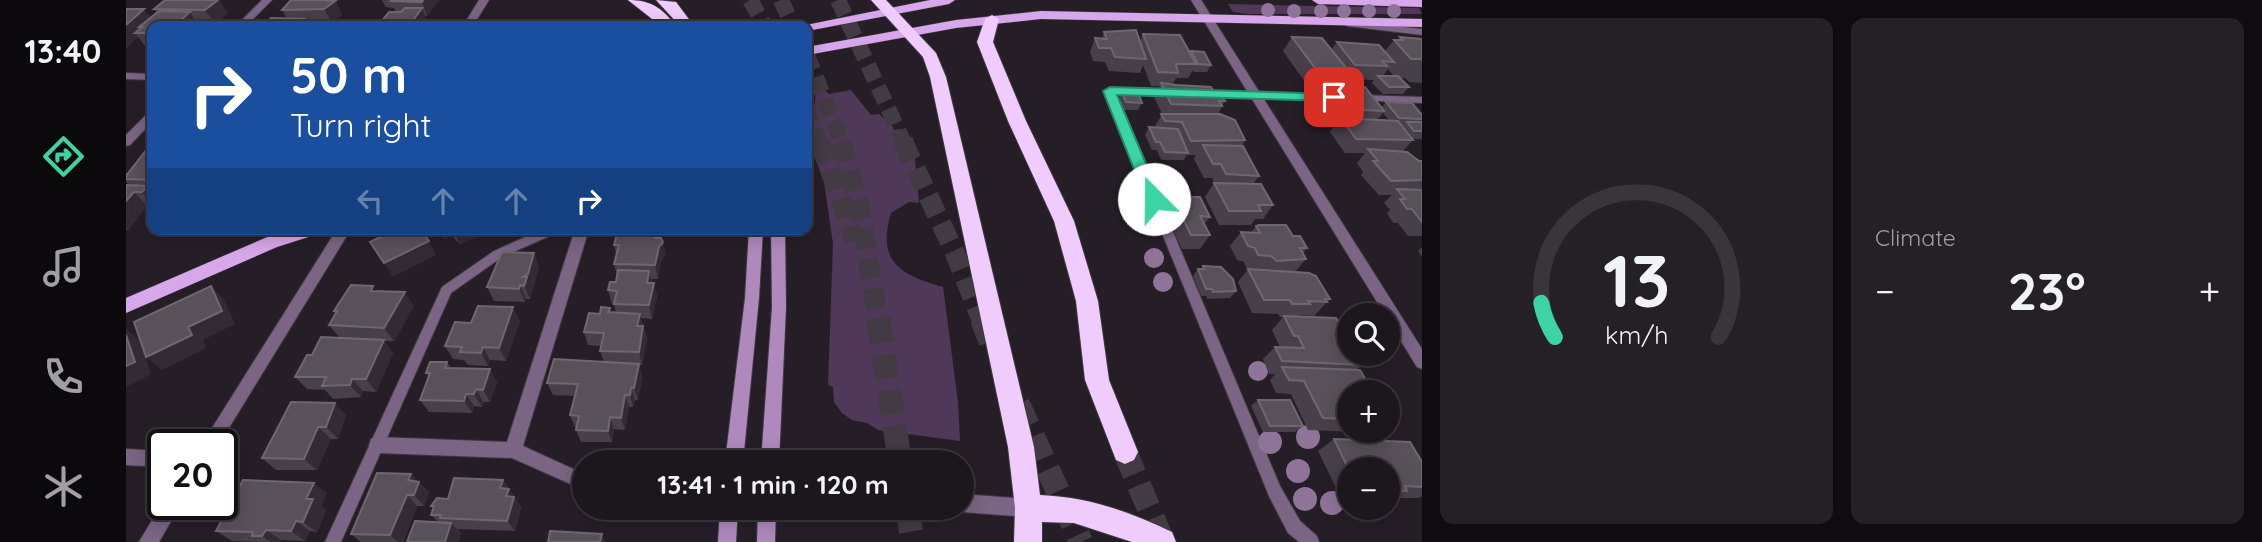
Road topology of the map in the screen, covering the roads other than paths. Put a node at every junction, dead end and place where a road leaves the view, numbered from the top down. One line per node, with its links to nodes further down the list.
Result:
1 (267, 0): 13 (street)
2 (484, 0): 14 (street)
3 (635, 0): 15 (highway)
4 (663, 0): 16 (highway)
5 (949, 0): 10 (main road)
6 (1196, 0): 12 (street)
7 (1318, 0): 8 (main road)
8 (1381, 1): 9 (main road)
9 (1422, 3)
10 (883, 6): 19 (main road); 20 (highway)
11 (992, 19): 12 (main road); 20 (main road); 48 (highway)
12 (1208, 19): 17 (main road); 25 (street)
13 (246, 21)
14 (471, 21)
15 (664, 21)
16 (683, 21)
17 (1339, 23): 18 (main road); 21 (lane)
18 (1422, 23)
19 (812, 26)
20 (909, 32): 22 (main road); 53 (highway)
21 (1422, 32)
22 (812, 50)
23 (126, 76): 24 (street)
24 (147, 77)
25 (1255, 95): 26 (lane); 42 (street); 64 (lane)
26 (1339, 98)
27 (1353, 98): 28 (lane)
28 (1406, 100): 29 (lane); 30 (lane)
29 (1422, 100)
30 (1414, 109)
31 (147, 121): 32 (street)
32 (126, 142)
33 (279, 235): 40 (main road)
34 (295, 235): 40 (main road)
35 (340, 235): 43 (street)
36 (541, 235): 44 (lane)
37 (580, 235): 45 (street)
38 (756, 235): 46 (main road)
39 (778, 235): 47 (main road)
40 (271, 242): 41 (main road)
41 (126, 306)
42 (1422, 362)
43 (219, 429)
44 (377, 445): 45 (street); 58 (lane)
45 (513, 450): 51 (street)
46 (735, 450)
47 (770, 450)
48 (1125, 452)
49 (126, 457): 50 (street)
50 (147, 458)
51 (572, 477)
52 (974, 504): 53 (street)
53 (1028, 508): 61 (highway); 62 (highway); 63 (highway)
54 (162, 520): 57 (street)
55 (728, 520): 59 (main road)
56 (767, 520): 60 (main road)
57 (148, 542)
58 (333, 542)
59 (727, 542)
60 (766, 542)
61 (1028, 542)
62 (1039, 542)
63 (1162, 542)
64 (1311, 542)

